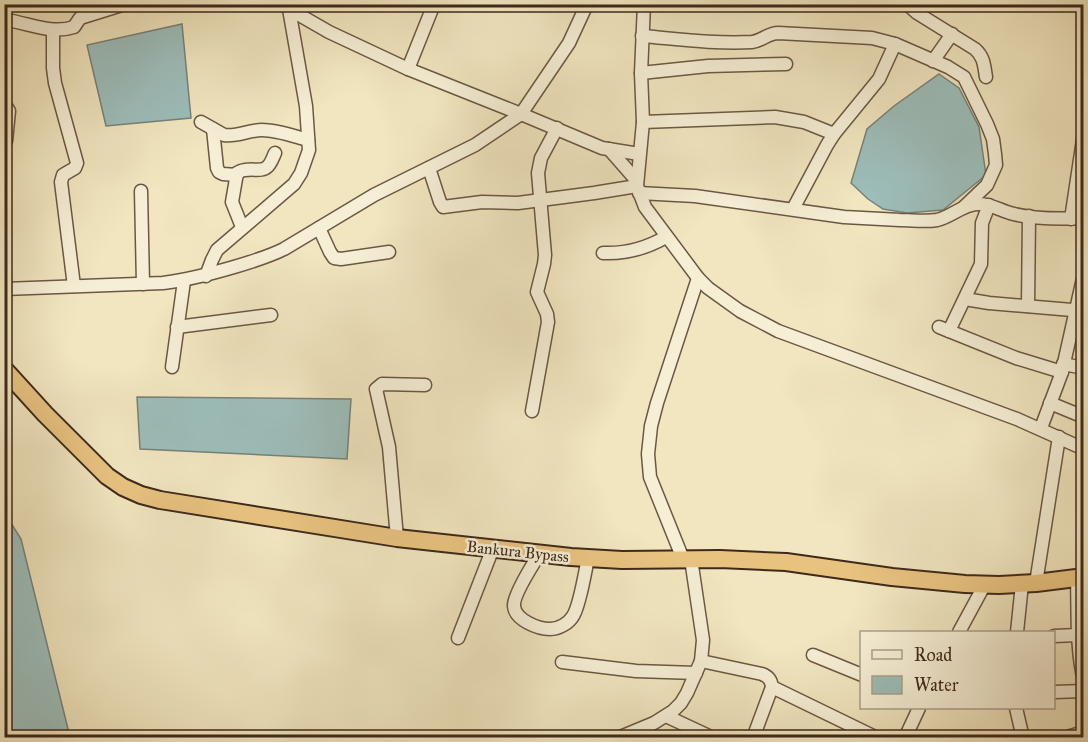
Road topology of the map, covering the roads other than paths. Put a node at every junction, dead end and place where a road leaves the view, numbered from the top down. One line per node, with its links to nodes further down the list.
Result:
1 (125, 4): 8 (street)
2 (434, 4): 14 (street)
3 (586, 4): 18 (street)
4 (644, 4): 10 (street)
5 (907, 4): 9 (street)
6 (288, 7): 14 (street); 26 (street)
7 (4, 26): 8 (street)
8 (53, 30): 50 (street)
9 (952, 34): 12 (street); 16 (street)
10 (642, 36): 11 (street); 15 (street)
11 (895, 44): 12 (street); 23 (street)
12 (933, 61): 36 (street)
13 (786, 64): 15 (street)
14 (408, 69): 18 (street)
15 (641, 73): 20 (street)
16 (986, 77)
17 (4, 103): 25 (street)
18 (521, 114): 21 (street); 30 (street)
19 (201, 122): 22 (street)
20 (643, 122): 23 (street); 29 (street)
21 (557, 128): 27 (street); 34 (street)
22 (213, 129): 26 (street); 31 (street)
23 (834, 134): 37 (street)
24 (1083, 140): 39 (street)
25 (6, 141)
26 (308, 141): 40 (street)
27 (609, 149): 29 (street); 32 (street)
28 (275, 153): 31 (street)
29 (639, 154): 32 (street)
30 (429, 168): 34 (street); 41 (street)
31 (237, 175): 40 (street)
32 (638, 186): 34 (street); 37 (street); 42 (street)
33 (141, 191): 49 (street)
34 (540, 200): 63 (street)
35 (988, 205): 36 (street); 38 (street); 52 (street)
36 (964, 207): 37 (street)
37 (793, 209)
38 (1029, 216): 39 (street); 53 (street)
39 (1077, 218)
40 (242, 227): 46 (street)
41 (319, 228): 43 (street); 46 (street)
42 (666, 237): 44 (street); 47 (street)
43 (389, 252)
44 (603, 253)
45 (1083, 274): 54 (street)
46 (206, 276): 48 (street)
47 (698, 278): 65 (street); 72 (street)
48 (184, 281): 49 (street); 56 (street)
49 (142, 284): 50 (street)
50 (74, 286): 51 (street)
51 (4, 289)
52 (965, 299): 53 (street); 58 (street)
53 (1028, 306): 54 (street)
54 (1079, 310): 58 (street)
55 (272, 315): 56 (street)
56 (177, 327): 57 (street)
57 (172, 367)
58 (1063, 368): 59 (street); 62 (street)
59 (1083, 368)
60 (4, 369): 68 (highway, Bankura Bypass)
61 (425, 385): 68 (street)
62 (1050, 403): 64 (street); 65 (street)
63 (532, 411)
64 (1083, 417)
65 (1041, 428): 66 (street)
66 (1059, 437): 67 (street); 74 (street)
67 (1083, 449)
68 (397, 538): 69 (highway, Bankura Bypass)
69 (493, 548): 70 (highway, Bankura Bypass); 80 (street)
70 (540, 553): 71 (highway, Bankura Bypass); 71 (street)
71 (588, 558): 72 (highway, Bankura Bypass)
72 (687, 559): 75 (highway, Bankura Bypass); 84 (street)
73 (1080, 578): 74 (highway, Bankura Bypass); 78 (street)
74 (1029, 583): 75 (highway, Bankura Bypass); 77 (street)
75 (985, 584): 76 (street)
76 (959, 631)
77 (1017, 631)
78 (1078, 635): 79 (street); 82 (street)
79 (1055, 636)
80 (459, 638)
81 (813, 655): 85 (street)
82 (1082, 655): 86 (street)
83 (562, 662): 84 (street)
84 (699, 667): 87 (street); 92 (street)
85 (860, 675)
86 (1083, 681)
87 (772, 687): 96 (street); 97 (street)
88 (1083, 691): 89 (street)
89 (1055, 692)
90 (919, 709): 98 (street)
91 (1016, 709): 99 (street)
92 (666, 716): 94 (street); 95 (street)
93 (1083, 732): 100 (street)
94 (618, 738)
95 (713, 738)
96 (753, 738)
97 (877, 738)
98 (905, 738)
99 (1023, 738)
100 (1064, 738)

